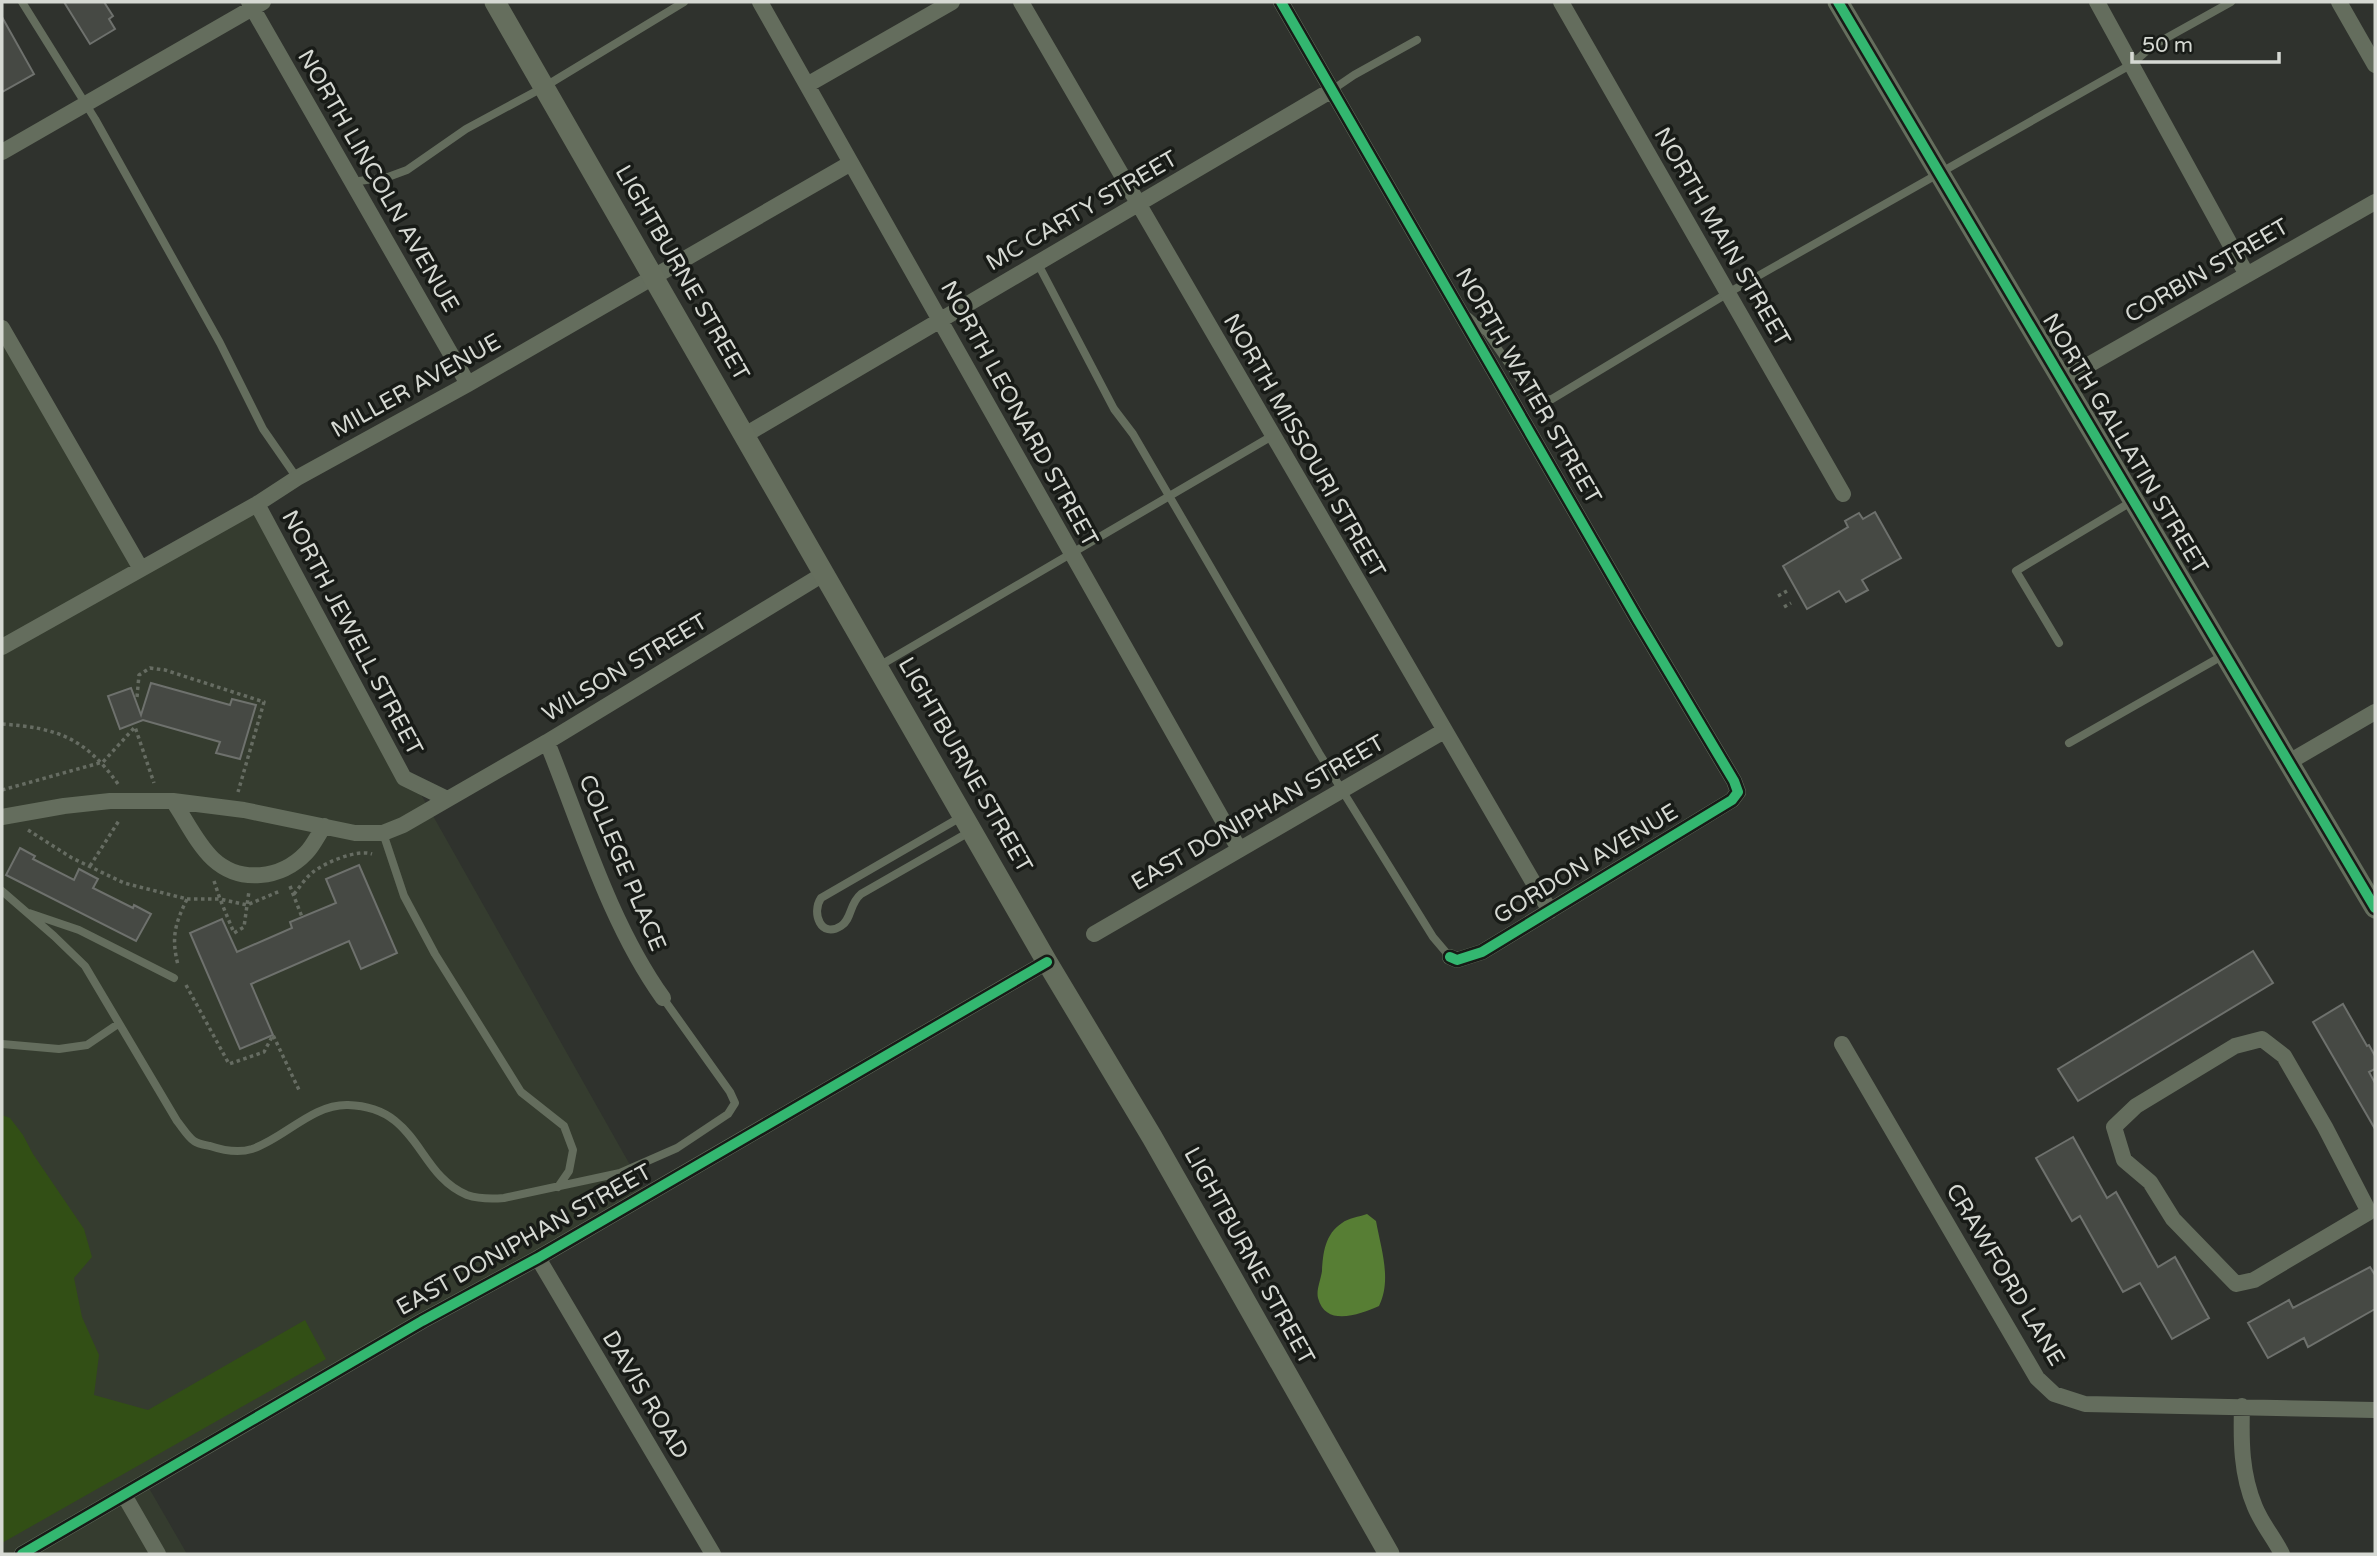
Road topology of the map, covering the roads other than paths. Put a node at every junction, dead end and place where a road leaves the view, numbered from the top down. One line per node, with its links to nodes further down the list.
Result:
1 (22, 2): 20 (lane)
2 (495, 2): 18 (main road, LIGHTBURNE STREET)
3 (684, 2): 18 (lane)
4 (760, 2): 17 (street, NORTH LEONARD STREET)
5 (952, 2): 17 (street)
6 (1021, 2): 26 (street, NORTH MISSOURI STREET)
7 (1281, 2): 19 (street, NORTH WATER STREET)
8 (1561, 2): 30 (street, NORTH MAIN STREET)
9 (1838, 2): 23 (main road, NORTH GALLATIN STREET)
10 (2097, 2): 15 (street)
11 (2231, 2): 15 (lane)
12 (2339, 2): 16 (street)
13 (255, 4): 20 (street); 24 (street, NORTH LINCOLN AVENUE)
14 (1417, 40): 19 (lane)
15 (2132, 64): 23 (lane); 28 (street)
16 (2375, 65)
17 (807, 85): 22 (street, NORTH LEONARD STREET)
18 (544, 87): 24 (lane); 29 (main road, LIGHTBURNE STREET)
19 (1332, 90): 26 (street, MC CARTY STREET); 31 (street, NORTH WATER STREET)
20 (86, 105): 21 (street); 38 (lane)
21 (2, 152)
22 (851, 163): 29 (street, MILLER AVENUE); 32 (street, NORTH LEONARD STREET)
23 (1940, 175): 30 (lane); 34 (main road, NORTH GALLATIN STREET)
24 (352, 182): 35 (street, NORTH LINCOLN AVENUE)
25 (2375, 203): 28 (street, CORBIN STREET)
26 (1138, 205): 27 (street, MC CARTY STREET); 37 (street, NORTH MISSOURI STREET)
27 (1038, 264): 32 (street, MC CARTY STREET); 40 (lane)
28 (2247, 275): 34 (street, CORBIN STREET)
29 (654, 277): 35 (street, MILLER AVENUE); 36 (main road, LIGHTBURNE STREET)
30 (1728, 293): 31 (lane); 39 (street, NORTH MAIN STREET)
31 (1457, 305): 56 (street, NORTH WATER STREET)
32 (940, 320): 36 (street, MC CARTY STREET); 43 (street, NORTH LEONARD STREET)
33 (2, 328): 44 (street)
34 (2062, 380): 41 (main road, NORTH GALLATIN STREET)
35 (468, 384): 38 (street, MILLER AVENUE)
36 (745, 435): 45 (main road, LIGHTBURNE STREET)
37 (1272, 436): 40 (lane); 51 (street, NORTH MISSOURI STREET)
38 (297, 478): 42 (street, MILLER AVENUE)
39 (1843, 494)
40 (1170, 496): 43 (lane); 55 (lane)
41 (2134, 501): 46 (lane); 48 (main road, NORTH GALLATIN STREET)
42 (257, 504): 44 (street, MILLER AVENUE); 57 (street, NORTH JEWELL STREET)
43 (1072, 554): 49 (lane); 63 (street, NORTH LEONARD STREET)
44 (141, 569): 47 (street, MILLER AVENUE)
45 (825, 573): 49 (main road, LIGHTBURNE STREET); 52 (street, WILSON STREET)
46 (2059, 643)
47 (2, 647)
48 (2225, 654): 53 (lane); 54 (main road, NORTH GALLATIN STREET)
49 (879, 666): 60 (main road, LIGHTBURNE STREET)
50 (2375, 712): 54 (street)
51 (1444, 731): 55 (street, EAST DONIPHAN STREET); 67 (street, NORTH MISSOURI STREET)
52 (547, 742): 57 (street, WILSON STREET); 72 (street, COLLEGE PLACE)
53 (2069, 743)
54 (2289, 762): 65 (main road, NORTH GALLATIN STREET)
55 (1343, 790): 63 (street, EAST DONIPHAN STREET); 69 (lane)
56 (1738, 792): 67 (street, GORDON AVENUE)
57 (447, 799): 62 (street, WILSON STREET)
58 (173, 801): 59 (street); 61 (street); 61 (street)
59 (2, 817)
60 (968, 823): 60 (lane); 70 (main road, LIGHTBURNE STREET)
61 (324, 826): 62 (street)
62 (383, 833): 76 (lane)
63 (1239, 849): 68 (street, EAST DONIPHAN STREET)
64 (2, 891): 66 (lane)
65 (2375, 908)
66 (23, 910): 71 (lane); 73 (lane)
67 (1550, 911): 69 (street, GORDON AVENUE)
68 (1094, 934)
69 (1450, 957)
70 (1047, 962): 78 (street, EAST DONIPHAN STREET); 85 (main road, LIGHTBURNE STREET)
71 (178, 978)
72 (663, 998): 76 (lane)
73 (118, 1024): 74 (lane); 76 (lane)
74 (2, 1044)
75 (1842, 1044): 79 (street, CRAWFORD LANE)
76 (558, 1187)
77 (2372, 1218): 77 (street)
78 (538, 1258): 81 (street, EAST DONIPHAN STREET); 84 (street, DAVIS ROAD)
79 (2242, 1406): 80 (street, CRAWFORD LANE); 86 (street)
80 (2375, 1410)
81 (124, 1495): 82 (street, EAST DONIPHAN STREET); 83 (street)
82 (22, 1554)
83 (158, 1554)
84 (713, 1554)
85 (1389, 1554)
86 (2282, 1554)

